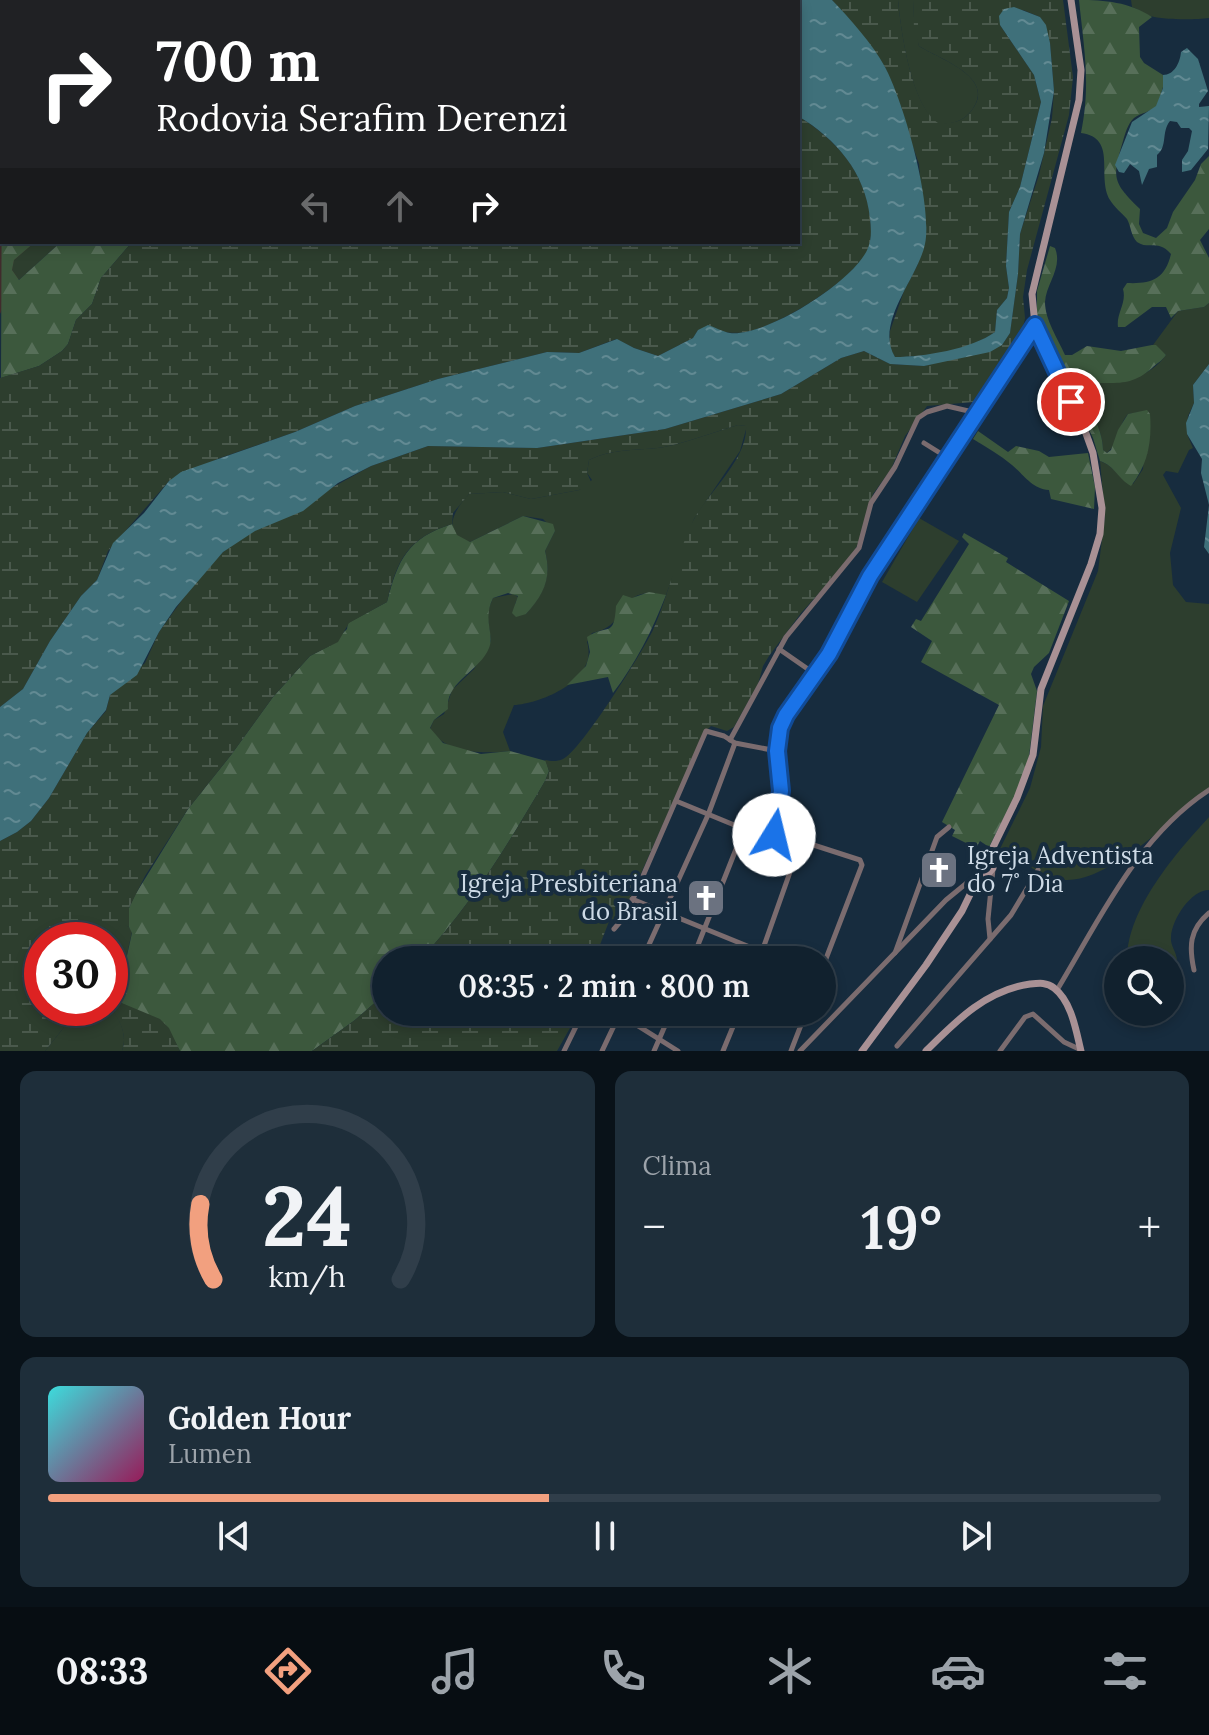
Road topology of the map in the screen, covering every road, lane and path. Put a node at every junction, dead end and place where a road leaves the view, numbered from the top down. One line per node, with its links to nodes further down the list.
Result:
1 (1071, 0): 2 (main road)
2 (1035, 325): 3 (street); 17 (main road)
3 (977, 413): 5 (street); 6 (street)
4 (924, 443): 5 (street)
5 (948, 458): 7 (street)
6 (779, 649): 7 (street); 8 (street)
7 (815, 674): 9 (street)
8 (733, 742): 9 (street); 11 (street); 12 (street)
9 (777, 751): 15 (street)
10 (1209, 790): 35 (street)
11 (676, 801): 12 (street); 22 (street)
12 (708, 815): 14 (street); 23 (street)
13 (949, 827): 33 (street)
14 (744, 829): 15 (street); 26 (street)
15 (774, 835): 16 (street)
16 (798, 840): 31 (street); 32 (street)
17 (993, 847): 18 (main road); 20 (main road)
18 (993, 868): 20 (main road); 21 (street)
19 (1038, 870): 27 (street)
20 (981, 879): 21 (street); 33 (street); 52 (main road)
21 (991, 894): 27 (street)
22 (632, 899): 23 (street); 25 (street)
23 (663, 913): 26 (street); 28 (street)
24 (1209, 913): 34 (street)
25 (614, 929)
26 (704, 930): 29 (street); 30 (street)
27 (990, 939): 43 (street)
28 (648, 946)
29 (698, 946)
30 (746, 946)
31 (764, 946)
32 (831, 946)
33 (895, 956): 51 (street)
34 (1194, 970)
35 (1057, 990): 44 (main road); 53 (main road)
36 (577, 1026): 45 (street)
37 (613, 1026): 46 (street)
38 (640, 1026): 42 (street)
39 (665, 1026): 42 (street)
40 (733, 1026): 49 (street)
41 (800, 1026): 50 (street)
42 (660, 1039): 47 (street); 48 (street)
43 (897, 1046)
44 (1081, 1050): 54 (street)
45 (565, 1051)
46 (602, 1051)
47 (654, 1051)
48 (678, 1051)
49 (723, 1051)
50 (791, 1051)
51 (800, 1051)
52 (862, 1051)
53 (926, 1051)
54 (1000, 1051)

